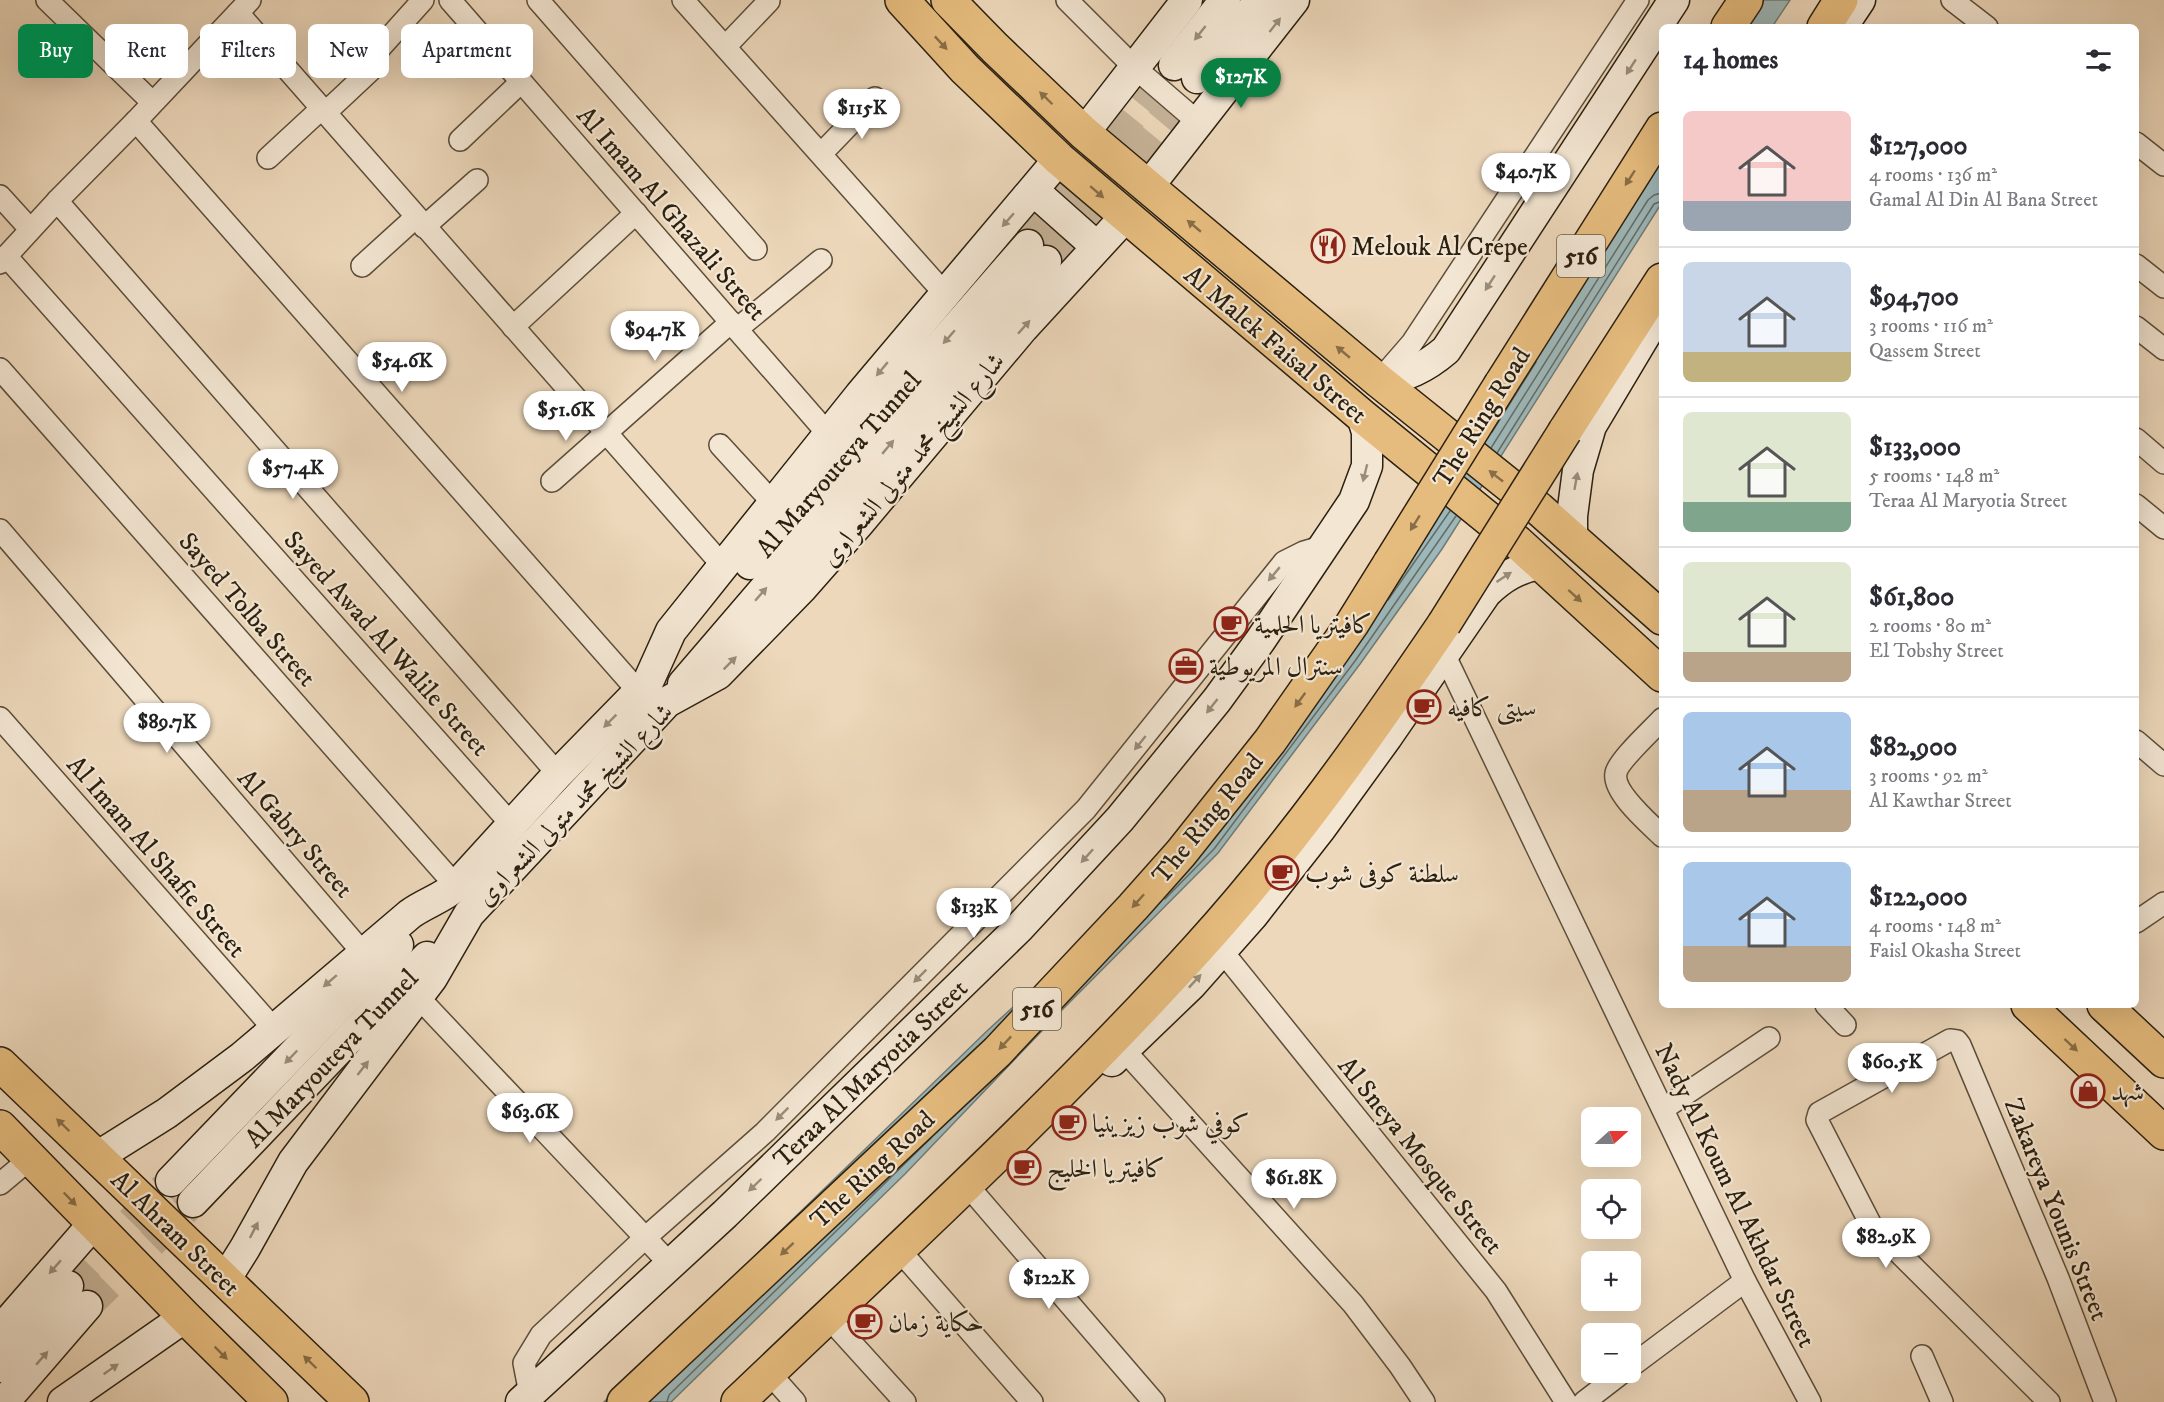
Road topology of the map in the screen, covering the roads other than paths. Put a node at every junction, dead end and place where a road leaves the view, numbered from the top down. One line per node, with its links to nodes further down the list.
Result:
1 (47, 0): 29 (street)
2 (423, 0): 30 (street)
3 (450, 0): 27 (street, Al Imam Al Ghazali Street)
4 (538, 0): 51 (street)
5 (902, 0): 39 (main road, Al Malek Faisal Street, one-way to 39)
6 (948, 0): 33 (main road, Al Malek Faisal Street, one-way to 6)
7 (1067, 0): 26 (street)
8 (1187, 0): 26 (main road)
9 (1225, 0): 10 (main road, one-way to 10)
10 (1260, 0)
11 (1294, 0): 32 (main road, one-way to 11)
12 (1638, 0): 66 (street)
13 (1674, 0): 66 (main road, one-way to 66)
14 (1746, 0): 21 (main road)
15 (1841, 0): 22 (main road)
16 (1860, 0): 23 (main road)
17 (1952, 0): 24 (street)
18 (685, 1): 25 (street)
19 (769, 1): 25 (street)
20 (244, 7): 29 (street); 30 (street)
21 (1730, 24)
22 (1826, 24)
23 (1844, 24)
24 (1983, 24)
25 (725, 47): 37 (street)
26 (1134, 68): 32 (street); 33 (main road)
27 (521, 82): 35 (street); 46 (street, Al Imam Al Ghazali Street)
28 (875, 98): 37 (street)
29 (152, 102): 31 (street)
30 (323, 111): 38 (street); 48 (street)
31 (136, 121): 45 (street); 85 (street)
32 (1199, 123): 42 (main road)
33 (1084, 133): 42 (main road, Al Malek Faisal Street)
34 (1659, 134): 138 (main road, The Ring Road / 516, one-way to 138, bridge)
35 (460, 140)
36 (2139, 145): 40 (street)
37 (821, 154): 59 (street)
38 (268, 158)
39 (1059, 159): 43 (main road, شارع الشيخ محمد متولى الشعراوى); 47 (main road, Al Malek Faisal Street, one-way to 47)
40 (2164, 165)
41 (477, 180): 48 (street)
42 (1148, 187): 66 (main road, Al Malek Faisal Street, one-way to 42)
43 (1034, 191): 50 (main road); 59 (main road, شارع الشيخ محمد متولى الشعراوى, one-way to 59)
44 (0, 196): 49 (street)
45 (57, 201): 49 (street); 90 (street)
46 (636, 213): 61 (street, Al Imam Al Ghazali Street); 62 (street)
47 (1125, 217): 50 (main road, شارع الشيخ محمد متولى الشعراوى); 67 (main road, Al Malek Faisal Street)
48 (420, 222): 55 (street); 62 (street)
49 (30, 229): 53 (street)
50 (1097, 247): 85 (main road, شارع الشيخ محمد متولى الشعراوى, one-way to 50)
51 (756, 249)
52 (1037, 253): 85 (main road, Al Maryouteya Tunnel)
53 (3, 259): 91 (street, Sayed Awad Al Walile Street)
54 (821, 260): 61 (street)
55 (362, 266)
56 (2139, 267): 58 (street)
57 (1659, 285): 139 (main road, bridge)
58 (2164, 287)
59 (945, 294): 69 (main road, شارع الشيخ محمد متولى الشعراوى, one-way to 69)
60 (1659, 318): 78 (main road, one-way to 60)
61 (734, 325): 68 (street); 69 (street, Al Imam Al Ghazali Street)
62 (513, 327): 68 (street)
63 (2139, 329): 64 (street)
64 (2164, 349)
65 (0, 369): 93 (street, Sayed Tolba Street)
66 (1378, 381): 78 (main road, Al Malek Faisal Street, one-way to 66, bridge)
67 (1362, 416): 79 (main road, Teraa Al Maryotia Street, one-way to 79); 80 (main road, Al Malek Faisal Street, bridge)
68 (605, 432): 73 (street); 81 (street)
69 (829, 435): 74 (main road, شارع الشيخ محمد متولى الشعراوى)
70 (2139, 442): 72 (street)
71 (720, 445): 74 (street)
72 (2164, 463)
73 (552, 481)
74 (774, 504): 81 (main road, شارع الشيخ محمد متولى الشعراوى)
75 (2139, 507): 76 (street)
76 (2164, 528)
77 (0, 530): 98 (street, Al Gabry Street)
78 (1572, 539): 82 (main road, Al Malek Faisal Street)
79 (1324, 546): 119 (street, one-way to 119); 121 (main road, Teraa Al Maryotia Street, one-way to 121)
80 (1540, 564): 83 (main road, one-way to 80); 84 (main road, Al Malek Faisal Street, one-way to 84)
81 (724, 567): 85 (main road, شارع الشيخ محمد متولى الشعراوى)
82 (1659, 615)
83 (1444, 654): 97 (main road); 109 (street, Nady Al Koum Al Akhdar Street)
84 (1659, 672)
85 (651, 692): 90 (main road, شارع الشيخ محمد متولى الشعراوى, one-way to 90); 95 (main road, شارع الشيخ محمد متولى الشعراوى)
86 (0, 718): 104 (street, Al Imam Al Shafie Street)
87 (1659, 722): 92 (street)
88 (2139, 744): 89 (street)
89 (2164, 765)
90 (558, 774): 91 (main road, شارع الشيخ محمد متولى الشعراوى)
91 (512, 825): 93 (main road, شارع الشيخ محمد متولى الشعراوى)
92 (1659, 833)
93 (452, 890): 98 (main road, شارع الشيخ محمد متولى الشعراوى); 114 (main road, Al Maryouteya Tunnel, one-way to 114)
94 (2164, 903): 96 (street)
95 (470, 914): 99 (main road, شارع الشيخ محمد متولى الشعراوى); 117 (main road, Al Maryouteya Tunnel)
96 (2139, 920)
97 (1222, 951): 106 (main road, one-way to 97); 143 (street, Al Sneya Mosque Street)
98 (363, 953): 104 (main road, شارع الشيخ محمد متولى الشعراوى, one-way to 104)
99 (418, 997): 119 (street); 122 (main road, شارع الشيخ محمد متولى الشعراوى, one-way to 99)
100 (1829, 1008): 103 (street)
101 (2031, 1008): 111 (main road, one-way to 111)
102 (2107, 1008): 107 (main road)
103 (1845, 1025)
104 (274, 1029): 112 (main road, شارع الشيخ محمد متولى الشعراوى)
105 (1769, 1038): 109 (street)
106 (1124, 1050): 116 (main road); 133 (street)
107 (2164, 1061)
108 (0, 1064): 112 (main road, Al Ahram Street, one-way to 108)
109 (1663, 1109): 123 (street, Nady Al Koum Al Akhdar Street)
110 (0, 1127): 113 (main road, Al Ahram Street)
111 (2164, 1133)
112 (97, 1157): 122 (main road, Al Ahram Street)
113 (31, 1158): 115 (street); 118 (main road, Al Ahram Street, one-way to 118)
114 (171, 1181)
115 (0, 1184)
116 (974, 1193): 120 (main road); 142 (street)
117 (193, 1202)
118 (94, 1223): 124 (main road, Al Ahram Street); 126 (main road, one-way to 126)
119 (645, 1238): 121 (street); 132 (street)
120 (907, 1259): 125 (main road); 141 (street)
121 (670, 1264): 132 (main road, Teraa Al Maryotia Street)
122 (225, 1280): 137 (main road, Al Ahram Street, one-way to 122)
123 (1745, 1281): 128 (street); 145 (street, Nady Al Koum Al Akhdar Street)
124 (185, 1317): 135 (main road, one-way to 124); 136 (main road, Al Ahram Street, one-way to 136)
125 (837, 1327): 131 (main road); 140 (street)
126 (0, 1331)
127 (1922, 1356): 146 (street)
128 (1641, 1359)
129 (0, 1368): 134 (main road, one-way to 129)
130 (1609, 1383): 144 (street)
131 (778, 1396)
132 (525, 1398)
133 (1422, 1401)
134 (4, 1402)
135 (63, 1402)
136 (271, 1402)
137 (352, 1402)
138 (624, 1402)
139 (738, 1402)
140 (905, 1402)
141 (1032, 1402)
142 (1154, 1402)
143 (1566, 1402)
144 (1584, 1402)
145 (1810, 1402)
146 (1942, 1402)
147 (2049, 1402): 148 (street, Zakareya Younis Street)
148 (2105, 1402)

